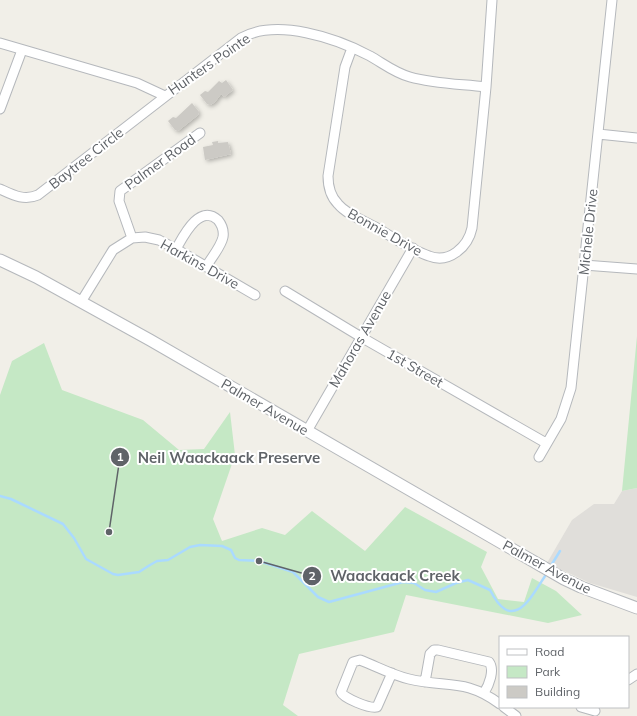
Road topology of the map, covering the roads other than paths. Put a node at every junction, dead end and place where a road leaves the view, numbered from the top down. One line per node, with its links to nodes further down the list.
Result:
1 (492, 0): 6 (street, Bonnie Drive)
2 (612, 0): 10 (street, Michele Drive)
3 (0, 44): 5 (street, Hunters Pointe)
4 (352, 48): 6 (street, Hunters Pointe); 7 (street, Hunters Pointe); 14 (street, Bonnie Drive)
5 (22, 50): 7 (street, Hunters Pointe); 8 (street)
6 (486, 87): 14 (street, Bonnie Drive)
7 (166, 96): 12 (street, Baytree Circle)
8 (0, 109)
9 (200, 133): 13 (street, Palmer Road)
10 (598, 134): 11 (street); 17 (street, Michele Drive)
11 (637, 138)
12 (0, 189)
13 (132, 238): 15 (street, Harkins Drive); 22 (street)
14 (413, 248): 23 (street, Mahoras Avenue)
15 (176, 249): 18 (street, Harkins Drive); 18 (street)
16 (0, 260): 22 (street, Palmer Avenue)
17 (584, 266): 19 (street); 25 (street, Michele Drive)
18 (206, 267): 21 (street, Harkins Drive)
19 (637, 269)
20 (285, 291): 23 (street, 1st Street)
21 (255, 295)
22 (81, 302): 24 (street, Palmer Avenue)
23 (361, 337): 24 (street, Mahoras Avenue); 25 (street, 1st Street)
24 (307, 431): 27 (street, Palmer Avenue)
25 (546, 443): 26 (street, Michele Drive)
26 (539, 457)
27 (637, 608)
28 (392, 673): 28 (street); 29 (street)
29 (425, 682): 30 (street); 30 (street)
30 (484, 693): 31 (street)
31 (499, 703)
32 (505, 708): 35 (street)
33 (583, 708): 34 (street)
34 (596, 711)
35 (516, 716)

